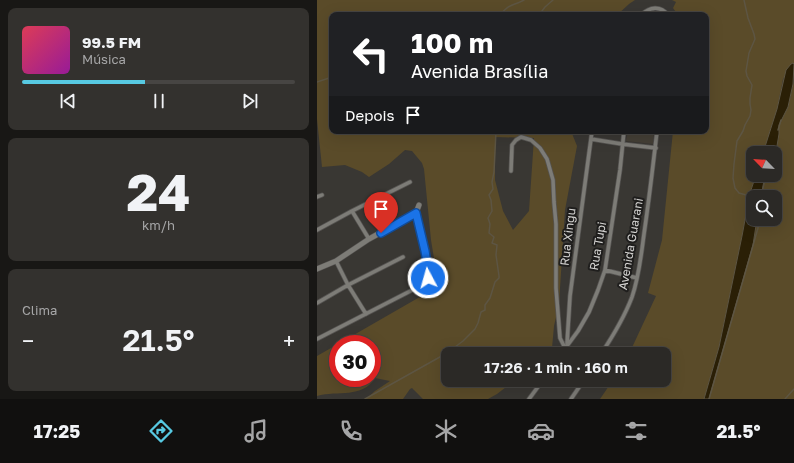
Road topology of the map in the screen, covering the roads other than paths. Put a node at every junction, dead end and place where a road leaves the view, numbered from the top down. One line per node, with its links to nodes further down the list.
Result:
1 (645, 12): 2 (street)
2 (666, 12)
3 (592, 134): 6 (street, Rua Xingu)
4 (624, 134): 7 (street, Rua Tupi)
5 (657, 134): 8 (street, Avenida Guarani)
6 (591, 139): 7 (street); 27 (street, Rua Xingu)
7 (622, 144): 8 (street); 21 (street, Rua Tupi)
8 (656, 148): 22 (street, Avenida Guarani)
9 (511, 171): 27 (street)
10 (410, 182): 14 (street)
11 (322, 195): 12 (street)
12 (317, 197)
13 (419, 205): 15 (street)
14 (352, 211): 16 (street); 17 (street)
15 (416, 213): 17 (street); 25 (street)
16 (317, 230)
17 (369, 239): 19 (street)
18 (403, 257): 23 (street)
19 (336, 261): 20 (street); 23 (street)
20 (317, 269)
21 (605, 270): 22 (street); 27 (street, Rua Tupi)
22 (637, 278): 28 (street, Avenida Guarani)
23 (348, 285): 24 (street); 25 (street)
24 (317, 303)
25 (366, 314): 26 (street)
26 (317, 339)
27 (566, 347)
28 (606, 347)
29 (538, 387): 31 (street)
30 (579, 387): 32 (street)
31 (529, 399)
32 (571, 399)

